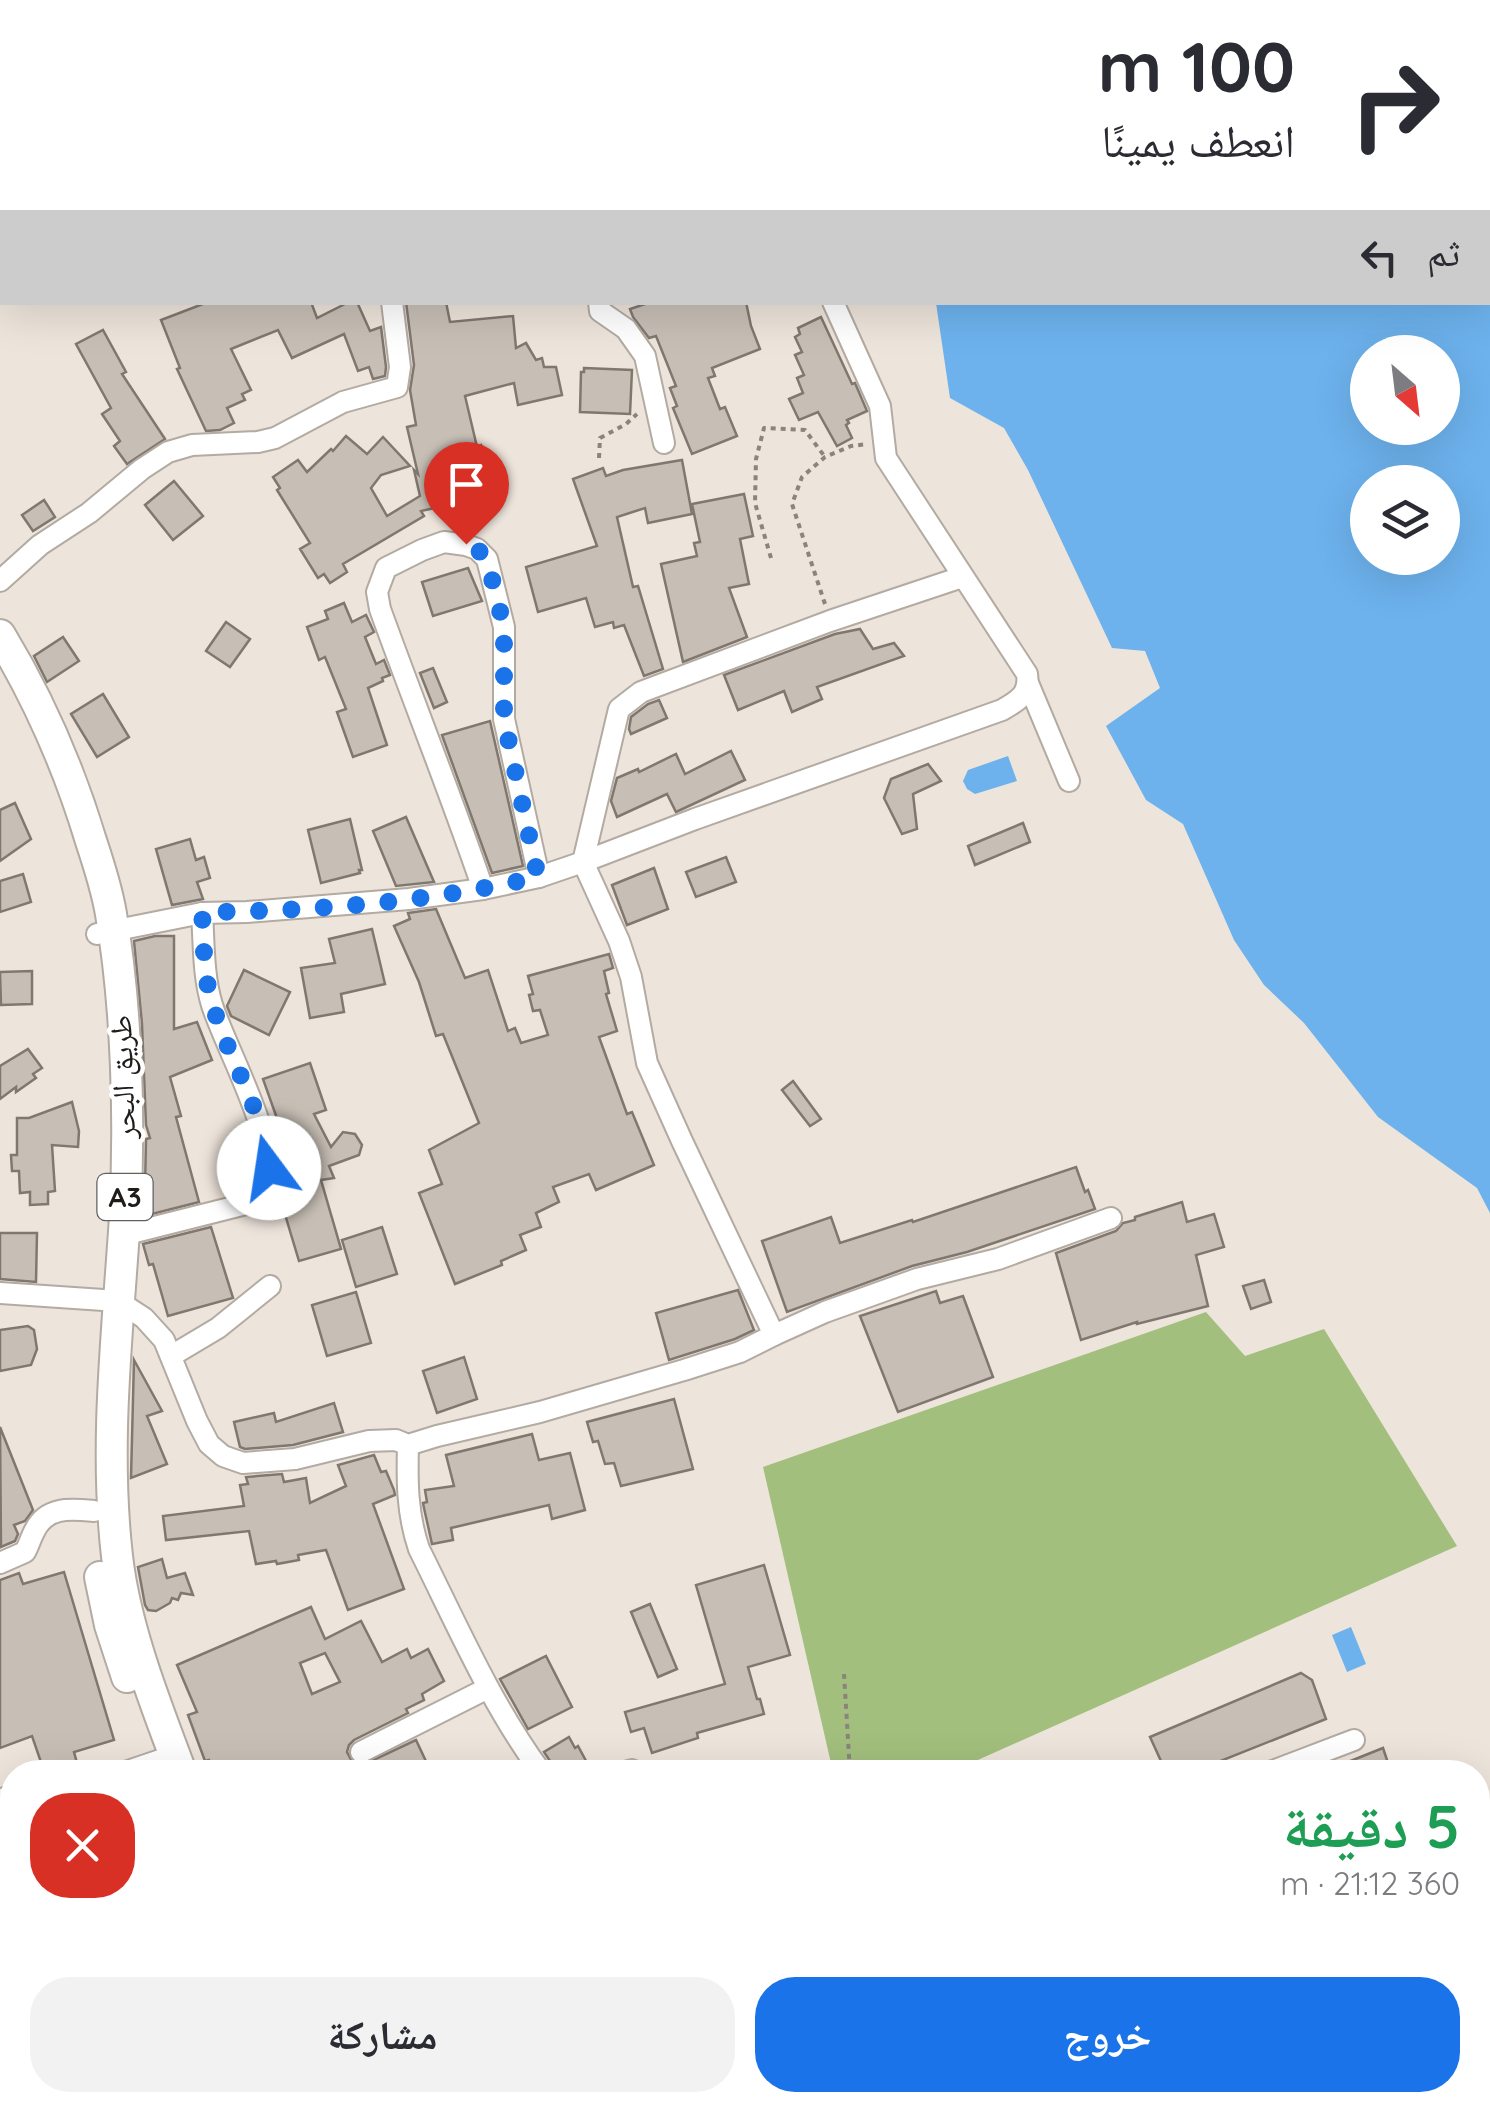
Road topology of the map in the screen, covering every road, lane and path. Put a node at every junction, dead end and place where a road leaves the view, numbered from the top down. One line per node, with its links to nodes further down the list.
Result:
1 (392, 305): 11 (street)
2 (599, 305): 4 (street)
3 (834, 305): 8 (street)
4 (658, 416): 5 (street); 7 (path)
5 (664, 443)
6 (825, 457): 8 (path); 9 (path); 12 (path)
7 (600, 458)
8 (886, 458): 10 (street)
9 (771, 558)
10 (962, 576): 12 (street); 15 (street)
11 (0, 581)
12 (830, 620): 17 (street)
13 (0, 635): 21 (highway, طريق البحر / A3)
14 (0, 659): 21 (highway, طريق البحر / A3)
15 (1028, 683): 16 (street); 17 (street)
16 (1069, 781)
17 (584, 862): 18 (street); 27 (street)
18 (538, 877): 19 (street); 19 (street)
19 (483, 889): 20 (street)
20 (202, 912): 21 (street); 23 (street)
21 (105, 933): 23 (highway, طريق البحر / A3); 26 (highway, طريق البحر / A3)
22 (1110, 1218): 27 (street)
23 (123, 1235): 26 (highway, طريق البحر / A3)
24 (270, 1286): 28 (street)
25 (0, 1293): 26 (street)
26 (110, 1300): 28 (street); 30 (highway, طريق البحر / A3); 37 (highway, طريق البحر / A3)
27 (774, 1335): 29 (street)
28 (171, 1356): 29 (street)
29 (408, 1445): 33 (street)
30 (94, 1511): 31 (street); 36 (highway, طريق البحر / A3)
31 (0, 1563)
32 (844, 1674): 39 (path)
33 (488, 1688): 35 (street); 38 (street)
34 (1354, 1740): 40 (street)
35 (362, 1752)
36 (166, 1760)
37 (167, 1760)
38 (532, 1760)
39 (849, 1760)
40 (1302, 1760)

